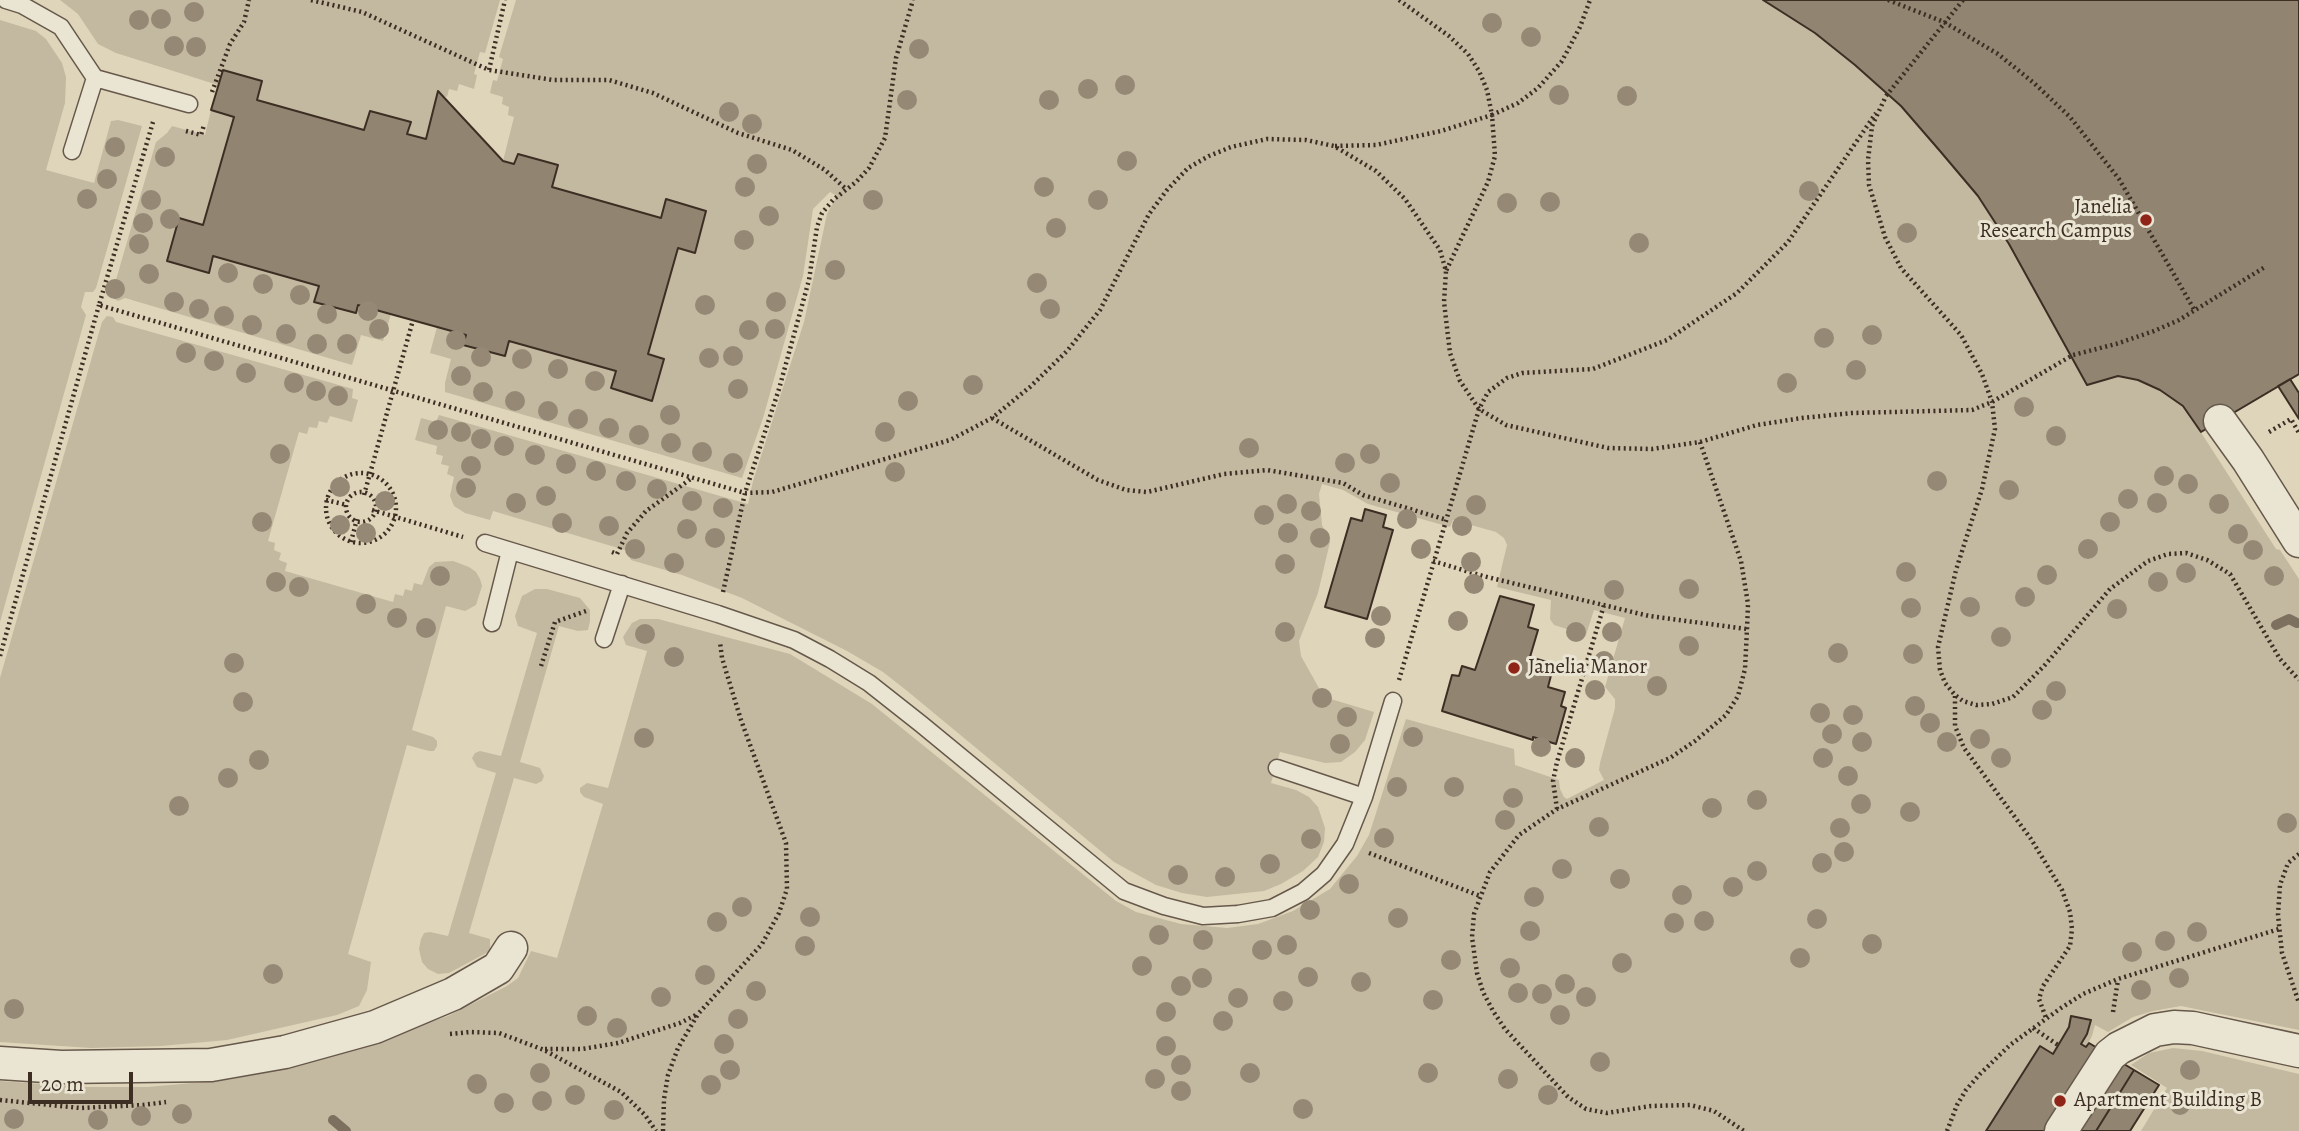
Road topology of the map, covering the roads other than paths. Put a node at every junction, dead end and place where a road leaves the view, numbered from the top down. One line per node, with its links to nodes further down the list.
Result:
1 (6, 0): 2 (lane)
2 (95, 78): 3 (lane); 4 (lane)
3 (189, 104)
4 (72, 152)
5 (2220, 421): 6 (street)
6 (2299, 541)
7 (485, 543): 8 (lane)
8 (510, 551): 9 (lane); 10 (lane)
9 (622, 584): 11 (lane); 14 (lane)
10 (492, 623)
11 (604, 639)
12 (1393, 701): 14 (lane)
13 (1277, 768): 14 (lane)
14 (1364, 797)
15 (511, 948): 17 (street)
16 (2299, 1051): 18 (street)
17 (0, 1063)
18 (2061, 1131)

